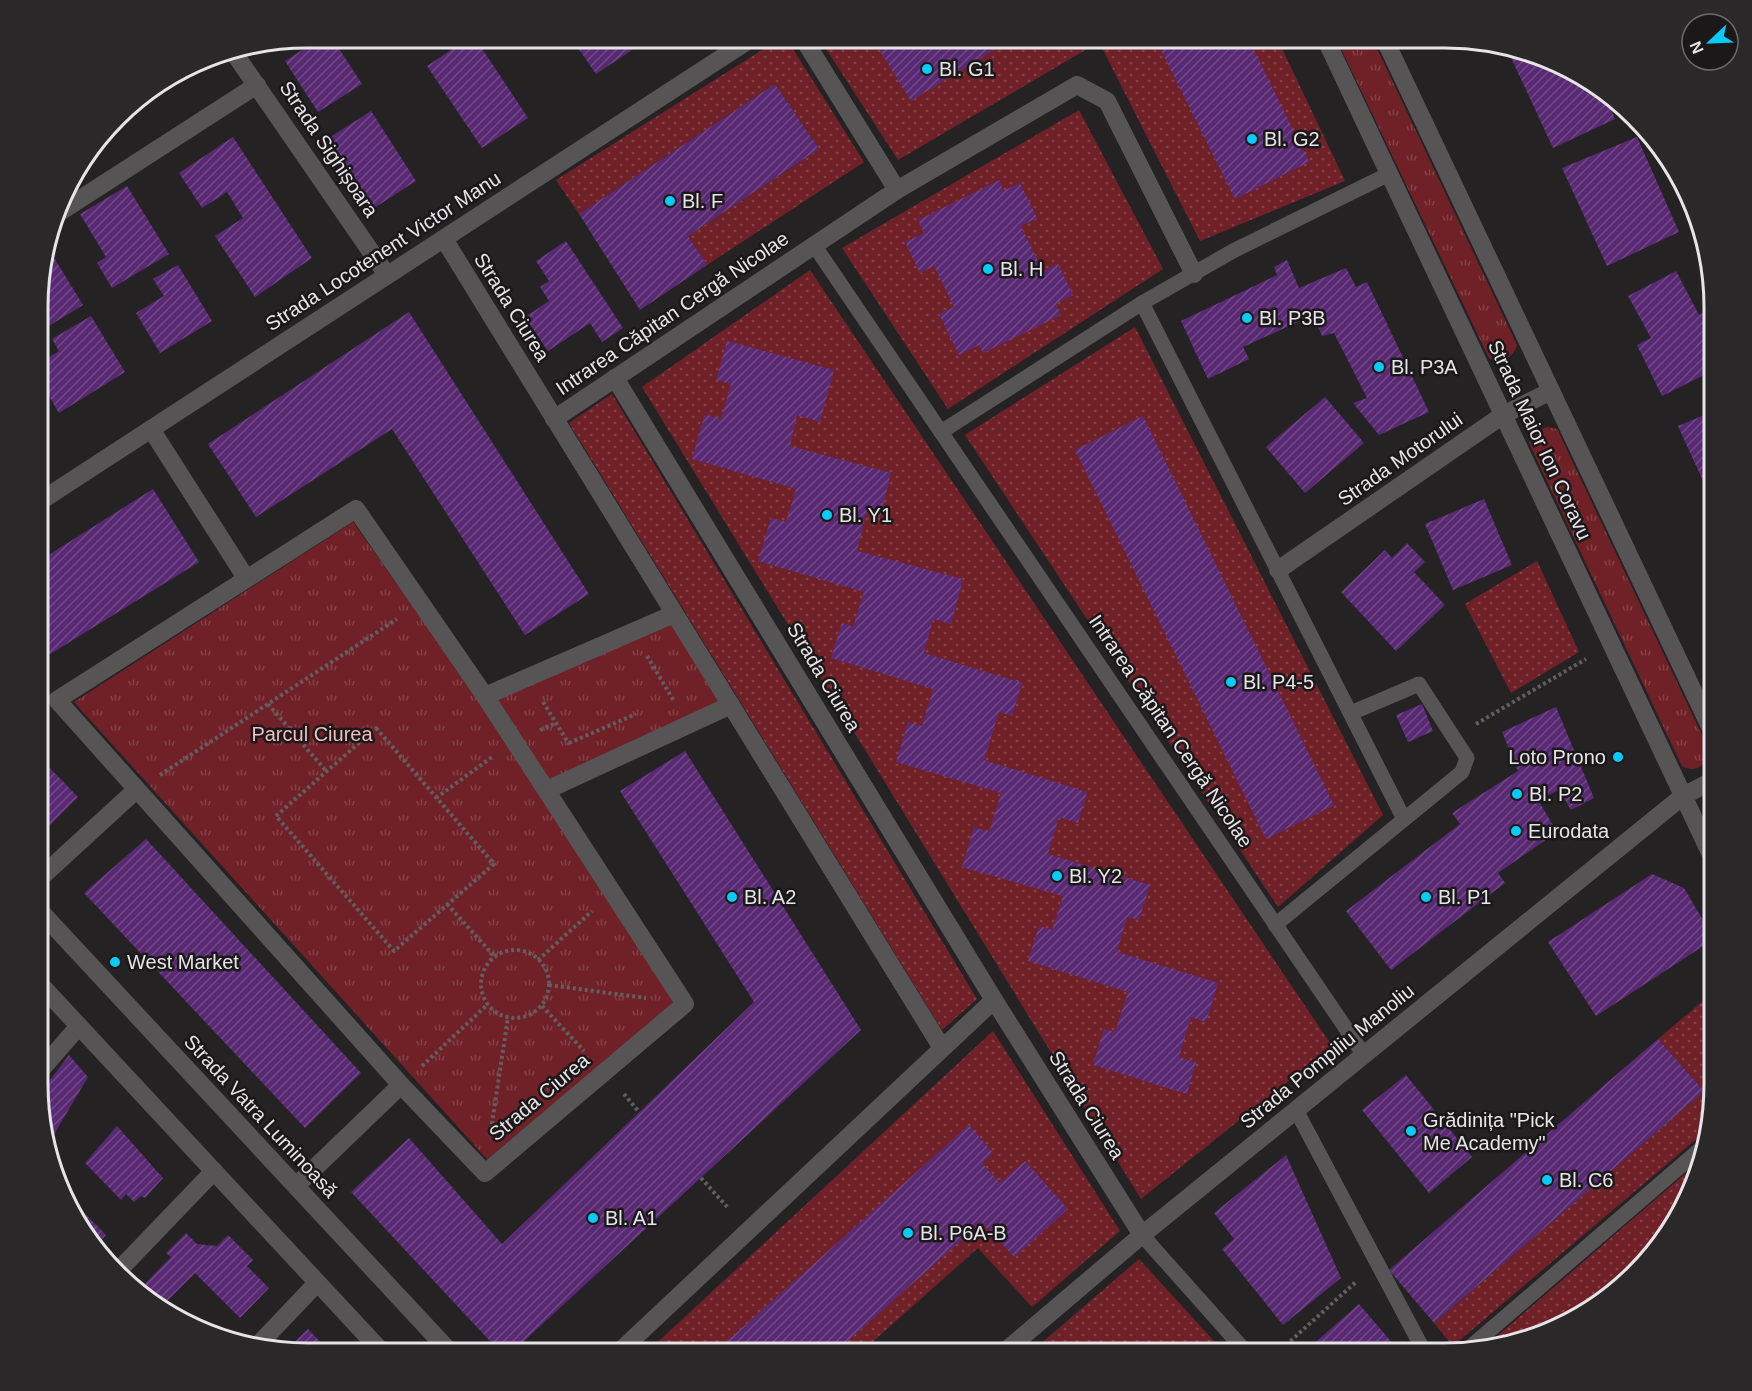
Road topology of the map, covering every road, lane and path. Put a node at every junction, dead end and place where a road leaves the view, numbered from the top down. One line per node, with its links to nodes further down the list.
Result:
1 (737, 48): 10 (street, Strada Locotenent Victor Manu)
2 (809, 48): 8 (street)
3 (1329, 48): 7 (street, Strada Maior Ion Coravu)
4 (1395, 48): 16 (street, Strada Maior Ion Coravu)
5 (238, 58): 6 (street, Strada Sighișoara)
6 (257, 85): 9 (street); 13 (street, Strada Sighișoara)
7 (1389, 174): 12 (lane); 17 (street, Strada Maior Ion Coravu)
8 (897, 190): 11 (street, Intrarea Căpitan Cergă Nicolae); 12 (street, Intrarea Căpitan Cergă Nicolae)
9 (69, 206)
10 (444, 239): 13 (street, Strada Locotenent Victor Manu); 18 (street, Strada Ciurea)
11 (814, 245): 15 (street, Intrarea Căpitan Cergă Nicolae); 20 (lane, Intrarea Căpitan Cergă Nicolae)
12 (1194, 274): 14 (lane)
13 (387, 276): 19 (street, Strada Locotenent Victor Manu)
14 (1142, 303): 20 (lane); 22 (lane)
15 (615, 378): 18 (street, Intrarea Căpitan Cergă Nicolae); 59 (street, Strada Ciurea)
16 (1551, 391): 17 (street, Strada Motorului); 36 (street, Strada Maior Ion Coravu)
17 (1503, 415): 22 (street, Strada Motorului); 27 (street, Strada Maior Ion Coravu)
18 (555, 419): 25 (street, Strada Ciurea)
19 (151, 429): 21 (street, Strada Locotenent Victor Manu); 23 (street)
20 (941, 432): 54 (lane, Intrarea Căpitan Cergă Nicolae)
21 (48, 496)
22 (1278, 570): 35 (lane)
23 (246, 578): 24 (street, Strada Ciurea); 44 (street, Strada Ciurea)
24 (421, 603): 29 (street, Strada Ciurea); 32 (path)
25 (674, 614): 26 (street); 33 (street, Strada Ciurea)
26 (633, 632): 28 (street); 30 (path)
27 (1611, 645): 38 (path); 46 (street, Strada Maior Ion Coravu)
28 (527, 677): 29 (street); 40 (path)
29 (485, 696): 39 (street, Strada Ciurea)
30 (672, 698): 31 (path); 37 (path)
31 (662, 703)
32 (268, 704): 41 (path); 44 (path)
33 (731, 705): 37 (street); 65 (street, Strada Ciurea)
34 (641, 712): 40 (path)
35 (1351, 713): 48 (lane); 48 (lane)
36 (1704, 714)
37 (688, 725): 42 (street)
38 (1475, 725)
39 (514, 741): 45 (street, Strada Ciurea); 47 (path)
40 (569, 743): 42 (path)
41 (327, 772): 47 (path); 52 (path)
42 (587, 772): 45 (street)
43 (1704, 785): 46 (street, Strada Pompiliu Manoliu)
44 (136, 790): 50 (street); 69 (street, Strada Ciurea)
45 (547, 790): 51 (street, Strada Ciurea)
46 (1683, 796): 49 (street, Strada Maior Ion Coravu); 66 (street, Strada Pompiliu Manoliu)
47 (436, 798): 52 (path)
48 (1404, 819): 54 (lane)
49 (1704, 840)
50 (48, 871)
51 (613, 892): 56 (path); 61 (street, Strada Ciurea)
52 (447, 904): 55 (path)
53 (48, 920): 75 (street, Strada Vatra Luminoasă)
54 (1275, 925): 66 (lane, Intrarea Căpitan Cergă Nicolae)
55 (495, 957): 56 (path); 60 (path)
56 (538, 960): 57 (path)
57 (549, 985): 61 (path); 62 (path)
58 (48, 993): 64 (street)
59 (994, 1000): 65 (street); 77 (street, Strada Ciurea)
60 (488, 1004): 63 (path); 69 (path)
61 (685, 1004): 68 (street, Strada Ciurea)
62 (542, 1006): 63 (path); 68 (path)
63 (508, 1017): 73 (path)
64 (79, 1026): 67 (street); 72 (street)
65 (942, 1048): 76 (street)
66 (1364, 1055): 70 (street, Strada Pompiliu Manoliu)
67 (48, 1062)
68 (603, 1072): 73 (street, Strada Ciurea)
69 (402, 1085): 73 (street, Strada Ciurea); 75 (street)
70 (1296, 1110): 77 (street, Strada Pompiliu Manoliu); 78 (lane)
71 (1694, 1155): 82 (lane)
72 (214, 1171): 79 (street); 80 (street)
73 (485, 1173)
74 (701, 1178): 76 (path)
75 (296, 1186): 84 (street, Strada Vatra Luminoasă)
76 (748, 1229): 85 (street)
77 (1142, 1235): 86 (street, Strada Pompiliu Manoliu); 87 (lane)
78 (1377, 1263): 88 (path); 89 (lane)
79 (123, 1266)
80 (317, 1283): 81 (street); 83 (street)
81 (264, 1339)
82 (1477, 1341)
83 (374, 1343)
84 (442, 1343)
85 (628, 1343)
86 (1015, 1343)
87 (1238, 1343)
88 (1288, 1343)
89 (1420, 1343)

